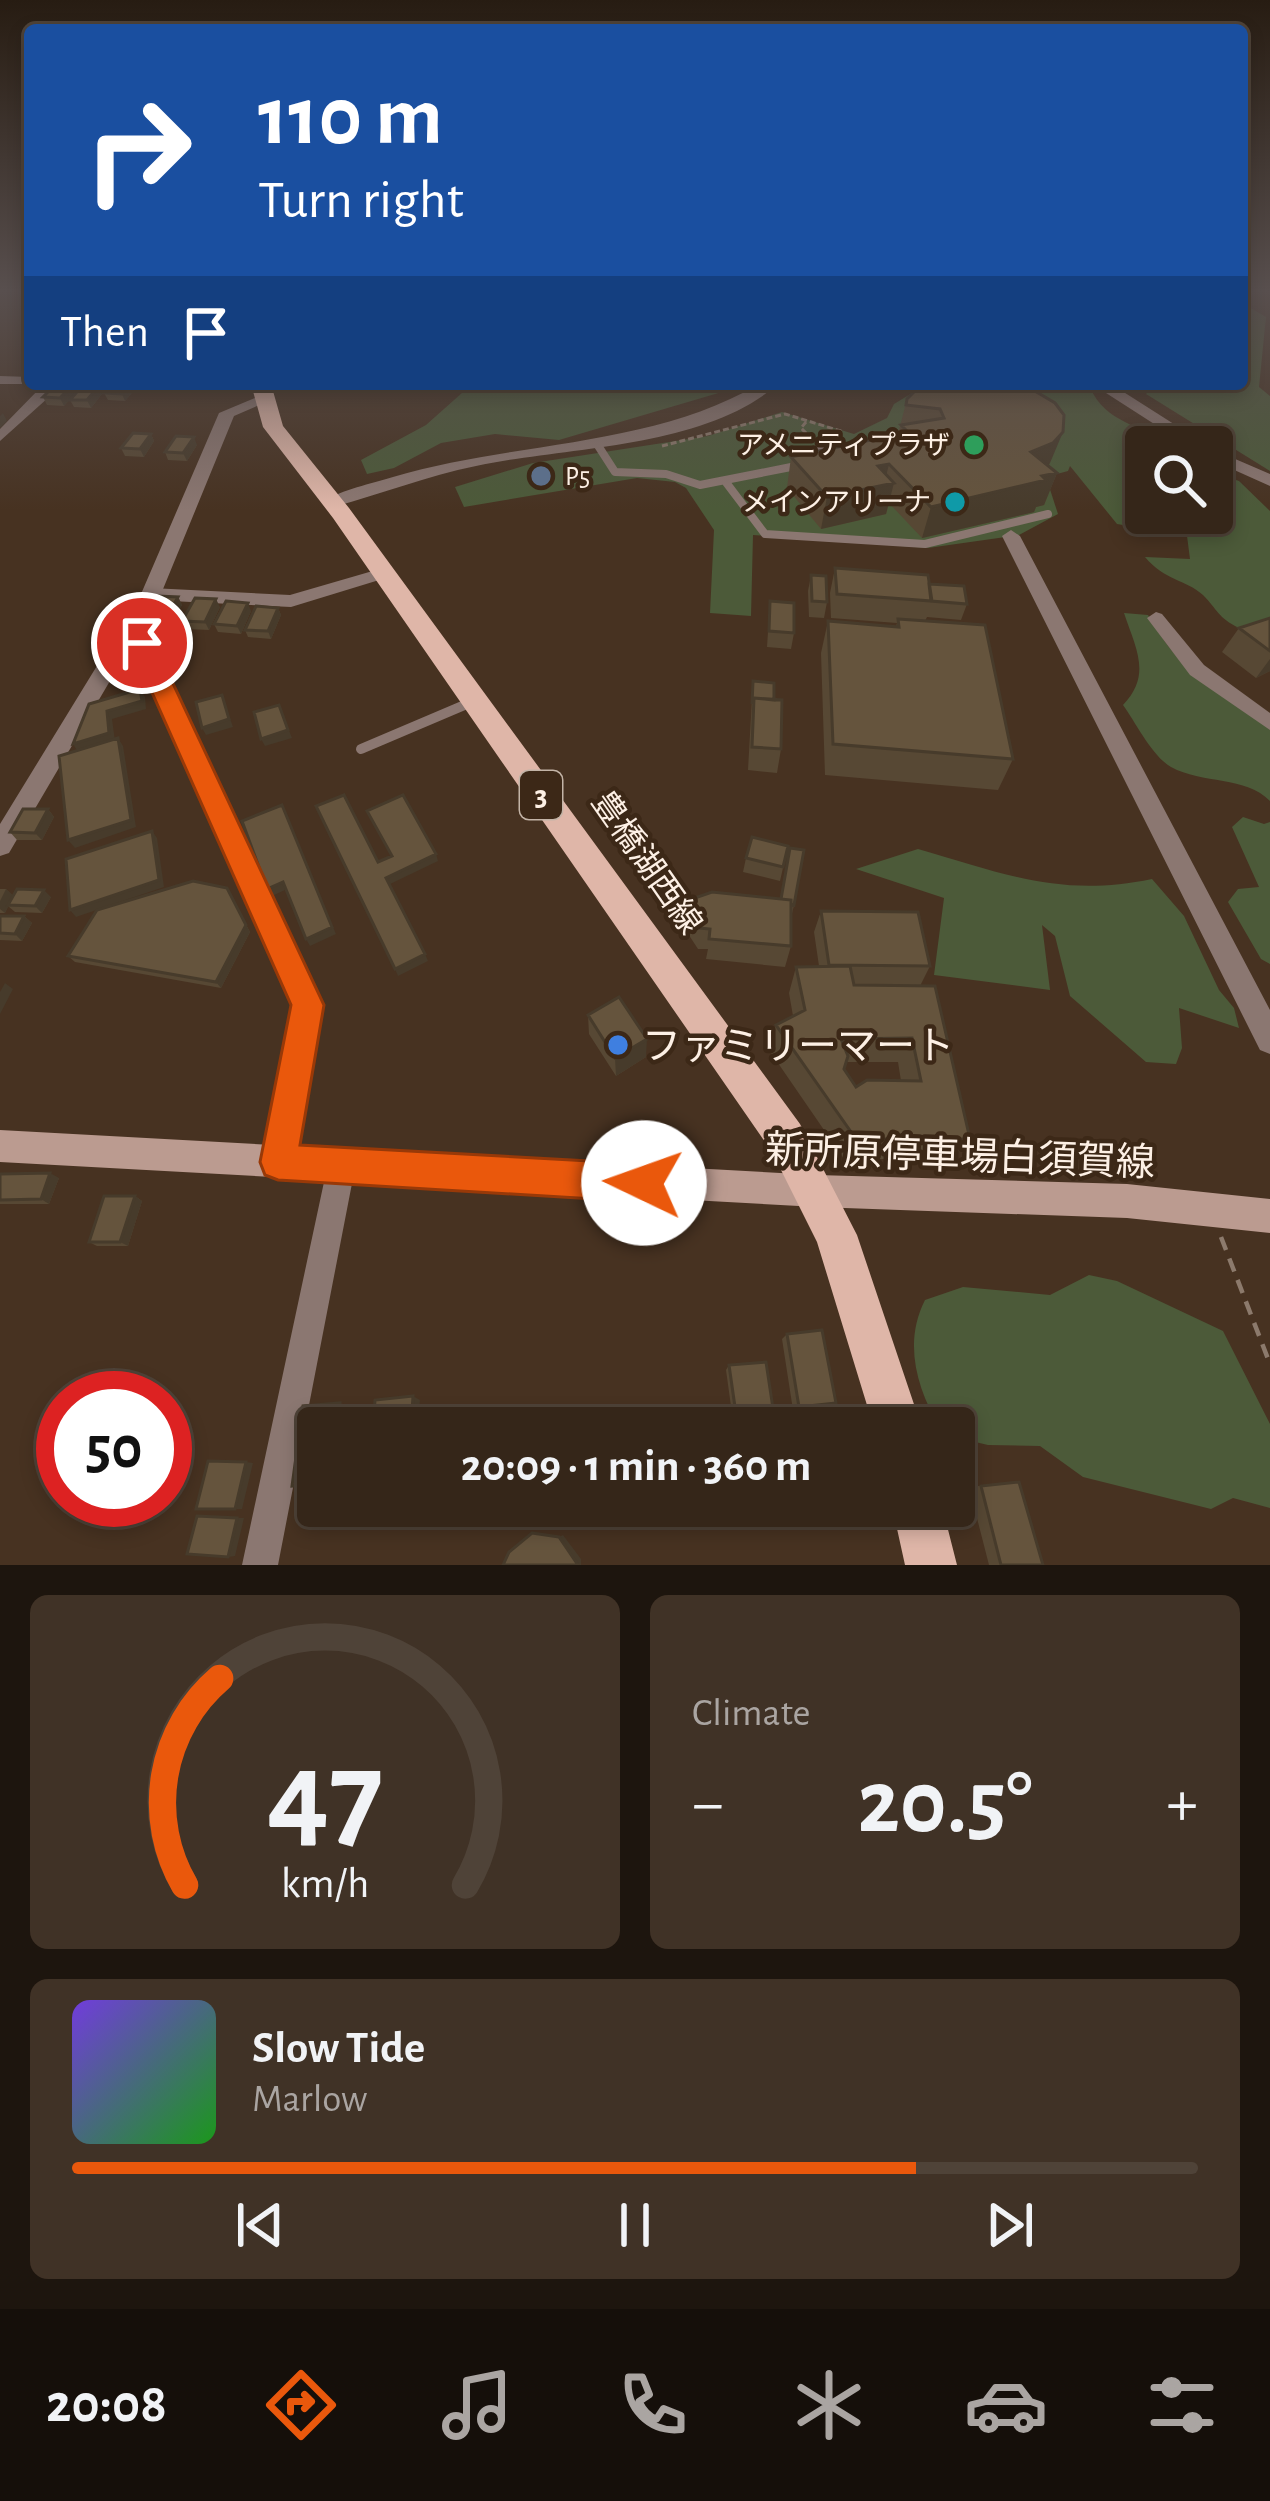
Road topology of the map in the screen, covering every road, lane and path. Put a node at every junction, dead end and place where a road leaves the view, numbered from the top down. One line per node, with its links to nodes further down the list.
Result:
1 (48, 390): 8 (street)
2 (758, 390): 9 (street)
3 (1110, 390): 6 (street)
4 (262, 392): 16 (main road, 豊橋湖西線 / 3); 20 (street)
5 (807, 421): 7 (path); 10 (path); 11 (path)
6 (1168, 426)
7 (848, 434)
8 (0, 437)
9 (596, 442): 14 (lane); 16 (street)
10 (814, 444)
11 (659, 447)
12 (817, 462): 12 (lane); 14 (lane)
13 (1233, 464): 15 (street)
14 (725, 481): 18 (lane)
15 (1270, 481)
16 (333, 502): 19 (main road, 豊橋湖西線 / 3)
17 (1048, 514): 18 (lane)
18 (1007, 531): 27 (street)
19 (383, 573): 20 (street); 23 (main road, 豊橋湖西線 / 3)
20 (151, 594): 22 (street)
21 (1156, 618): 24 (street)
22 (127, 636): 26 (street); 29 (street)
23 (474, 701): 25 (lane); 31 (main road, 豊橋湖西線 / 3)
24 (1270, 723)
25 (361, 748)
26 (0, 846)
27 (1267, 1024)
28 (0, 1146): 29 (main road, 新所原停車場白須賀線)
29 (278, 1162): 30 (main road, 新所原停車場白須賀線)
30 (341, 1168): 31 (main road, 新所原停車場白須賀線); 37 (street)
31 (817, 1191): 32 (main road, 新所原停車場白須賀線); 35 (main road, 豊橋湖西線 / 3)
32 (1210, 1209): 33 (main road, 新所原停車場白須賀線); 34 (path)
33 (1270, 1216)
34 (1270, 1364)
35 (893, 1407)
36 (922, 1527): 38 (main road)
37 (260, 1565)
38 (931, 1565)

